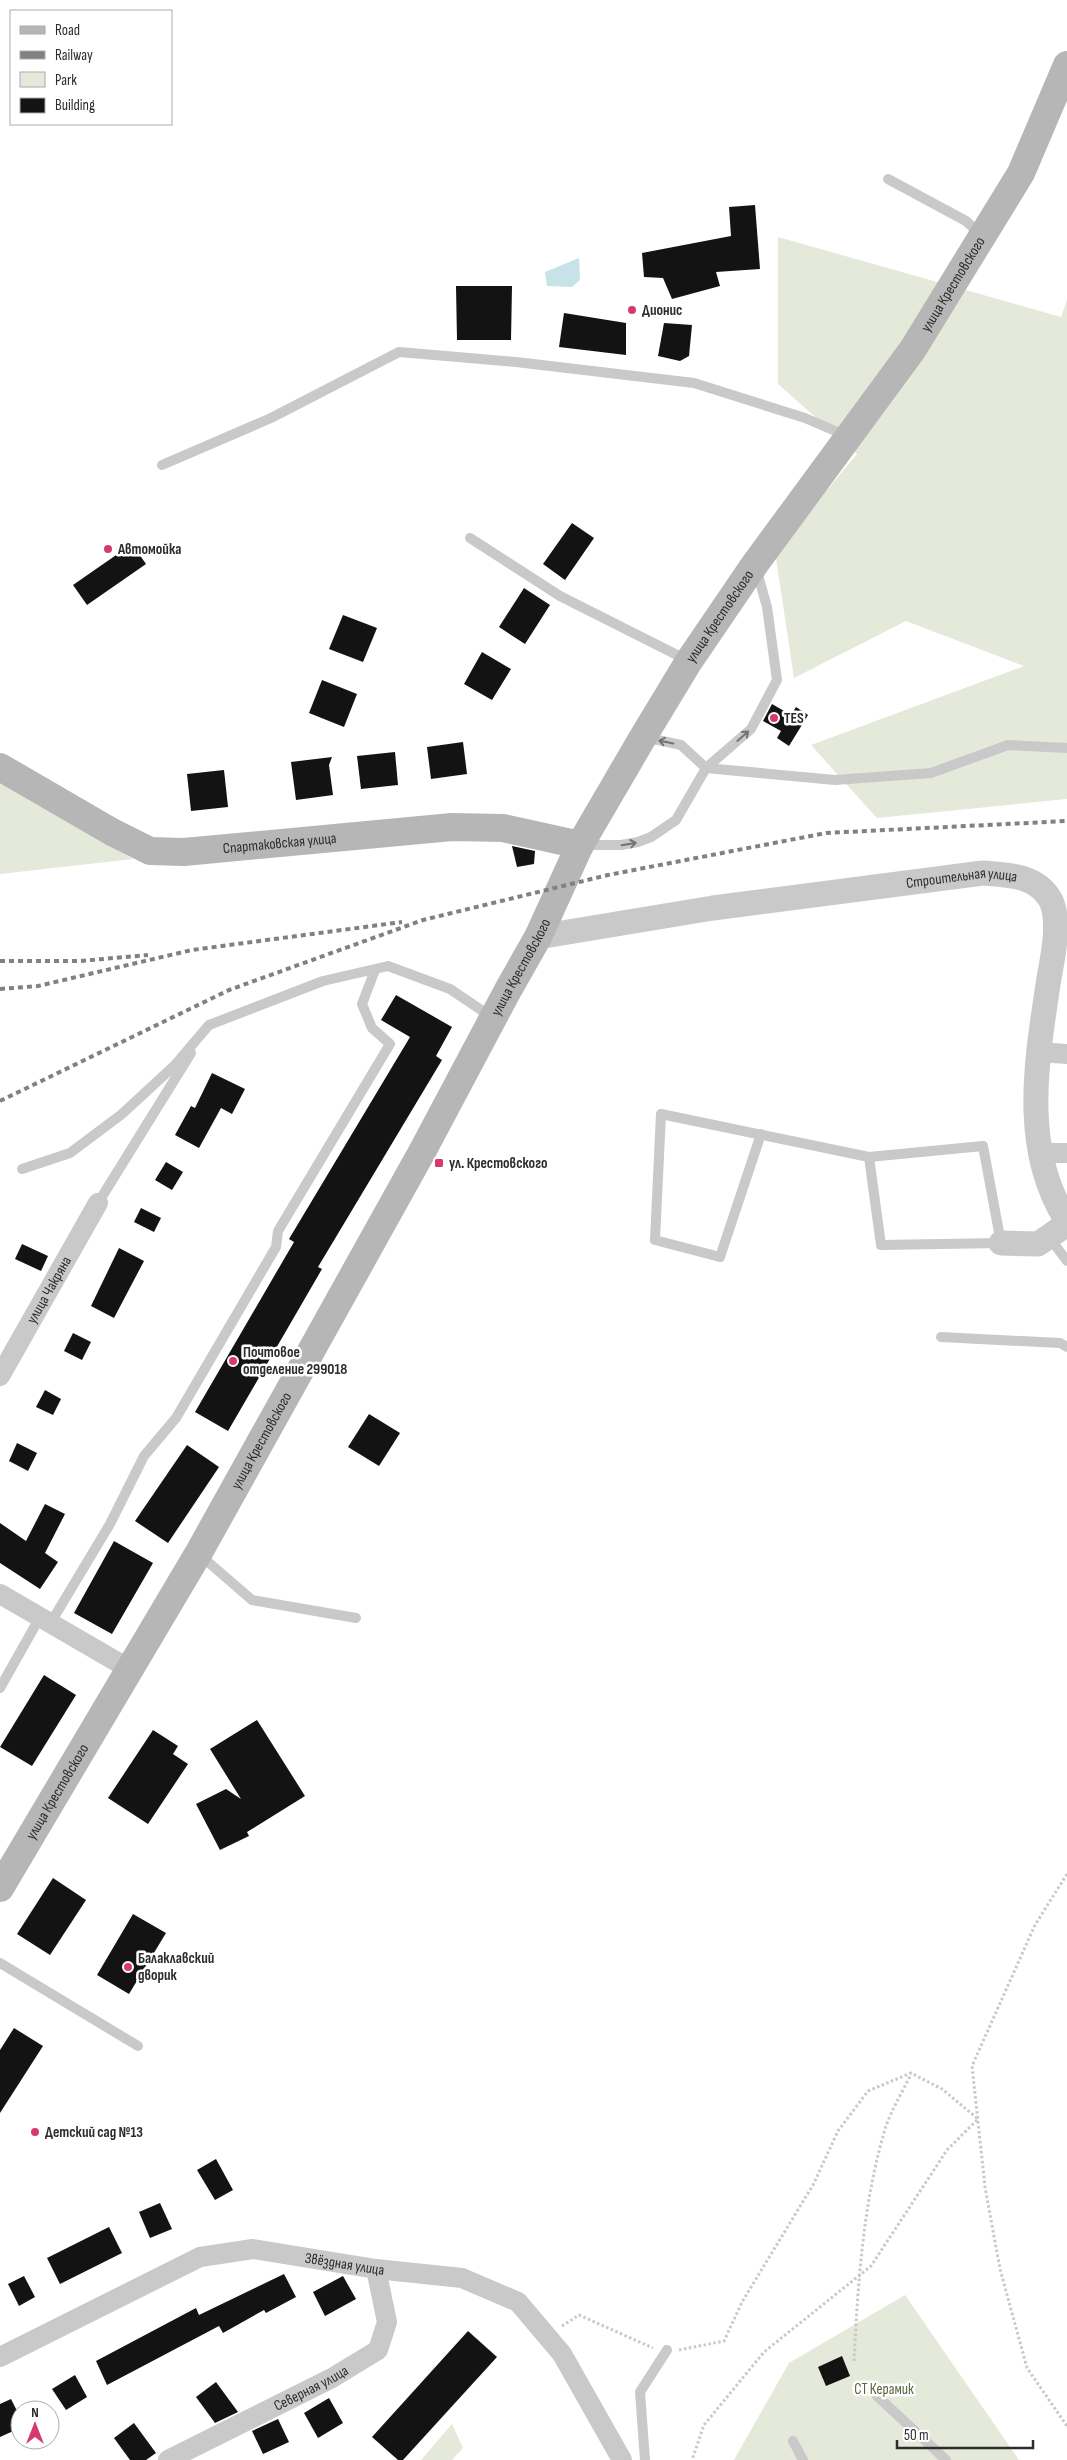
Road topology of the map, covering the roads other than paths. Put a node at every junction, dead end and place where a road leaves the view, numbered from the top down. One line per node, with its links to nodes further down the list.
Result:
1 (1067, 65): 3 (main road, улица Крестовского)
2 (888, 179): 3 (lane)
3 (982, 236): 4 (main road, улица Крестовского)
4 (849, 436): 5 (lane); 7 (main road, улица Крестовского)
5 (162, 465)
6 (470, 538): 8 (lane)
7 (755, 564): 8 (main road, улица Крестовского); 12 (lane, one-way to 7)
8 (689, 661): 9 (main road, улица Крестовского)
9 (643, 737): 12 (lane, one-way to 9); 13 (main road, улица Крестовского)
10 (1067, 748): 12 (lane)
11 (0, 767): 13 (main road, Спартаковская улица)
12 (706, 768): 13 (lane, one-way to 12)
13 (580, 844): 15 (main road, улица Крестовского)
14 (1062, 933): 15 (street, Строительная улица); 19 (street, Строительная улица)
15 (538, 937): 17 (main road, улица Крестовского)
16 (375, 970): 17 (lane); 18 (lane); 36 (lane)
17 (494, 1018): 33 (main road, улица Крестовского)
18 (209, 1024): 25 (lane); 26 (lane)
19 (1038, 1052): 20 (street); 22 (street, Строительная улица)
20 (1067, 1054)
21 (761, 1134): 21 (lane); 24 (lane)
22 (1040, 1152): 23 (street); 27 (street, Строительная улица)
23 (1067, 1153)
24 (870, 1157): 28 (lane); 28 (lane)
25 (22, 1169)
26 (98, 1203): 32 (street, улица Чакряна)
27 (1061, 1227): 28 (street); 29 (lane)
28 (1001, 1243)
29 (1067, 1261)
30 (941, 1336): 31 (lane)
31 (1067, 1347)
32 (0, 1376)
33 (198, 1554): 35 (lane); 37 (main road, улица Крестовского)
34 (0, 1594): 36 (street)
35 (356, 1618)
36 (45, 1620): 37 (street); 38 (lane)
37 (131, 1670): 39 (main road, улица Крестовского)
38 (0, 1688)
39 (0, 1888)
40 (0, 1963): 41 (lane)
41 (138, 2046)
42 (376, 2269): 44 (street, Звёздная улица); 47 (street, Северная улица); 48 (street, Звёздная улица)
43 (667, 2350): 49 (lane)
44 (0, 2357)
45 (877, 2396): 51 (lane)
46 (793, 2441): 50 (lane)
47 (168, 2460)
48 (622, 2460)
49 (645, 2460)
50 (804, 2460)
51 (946, 2460)

